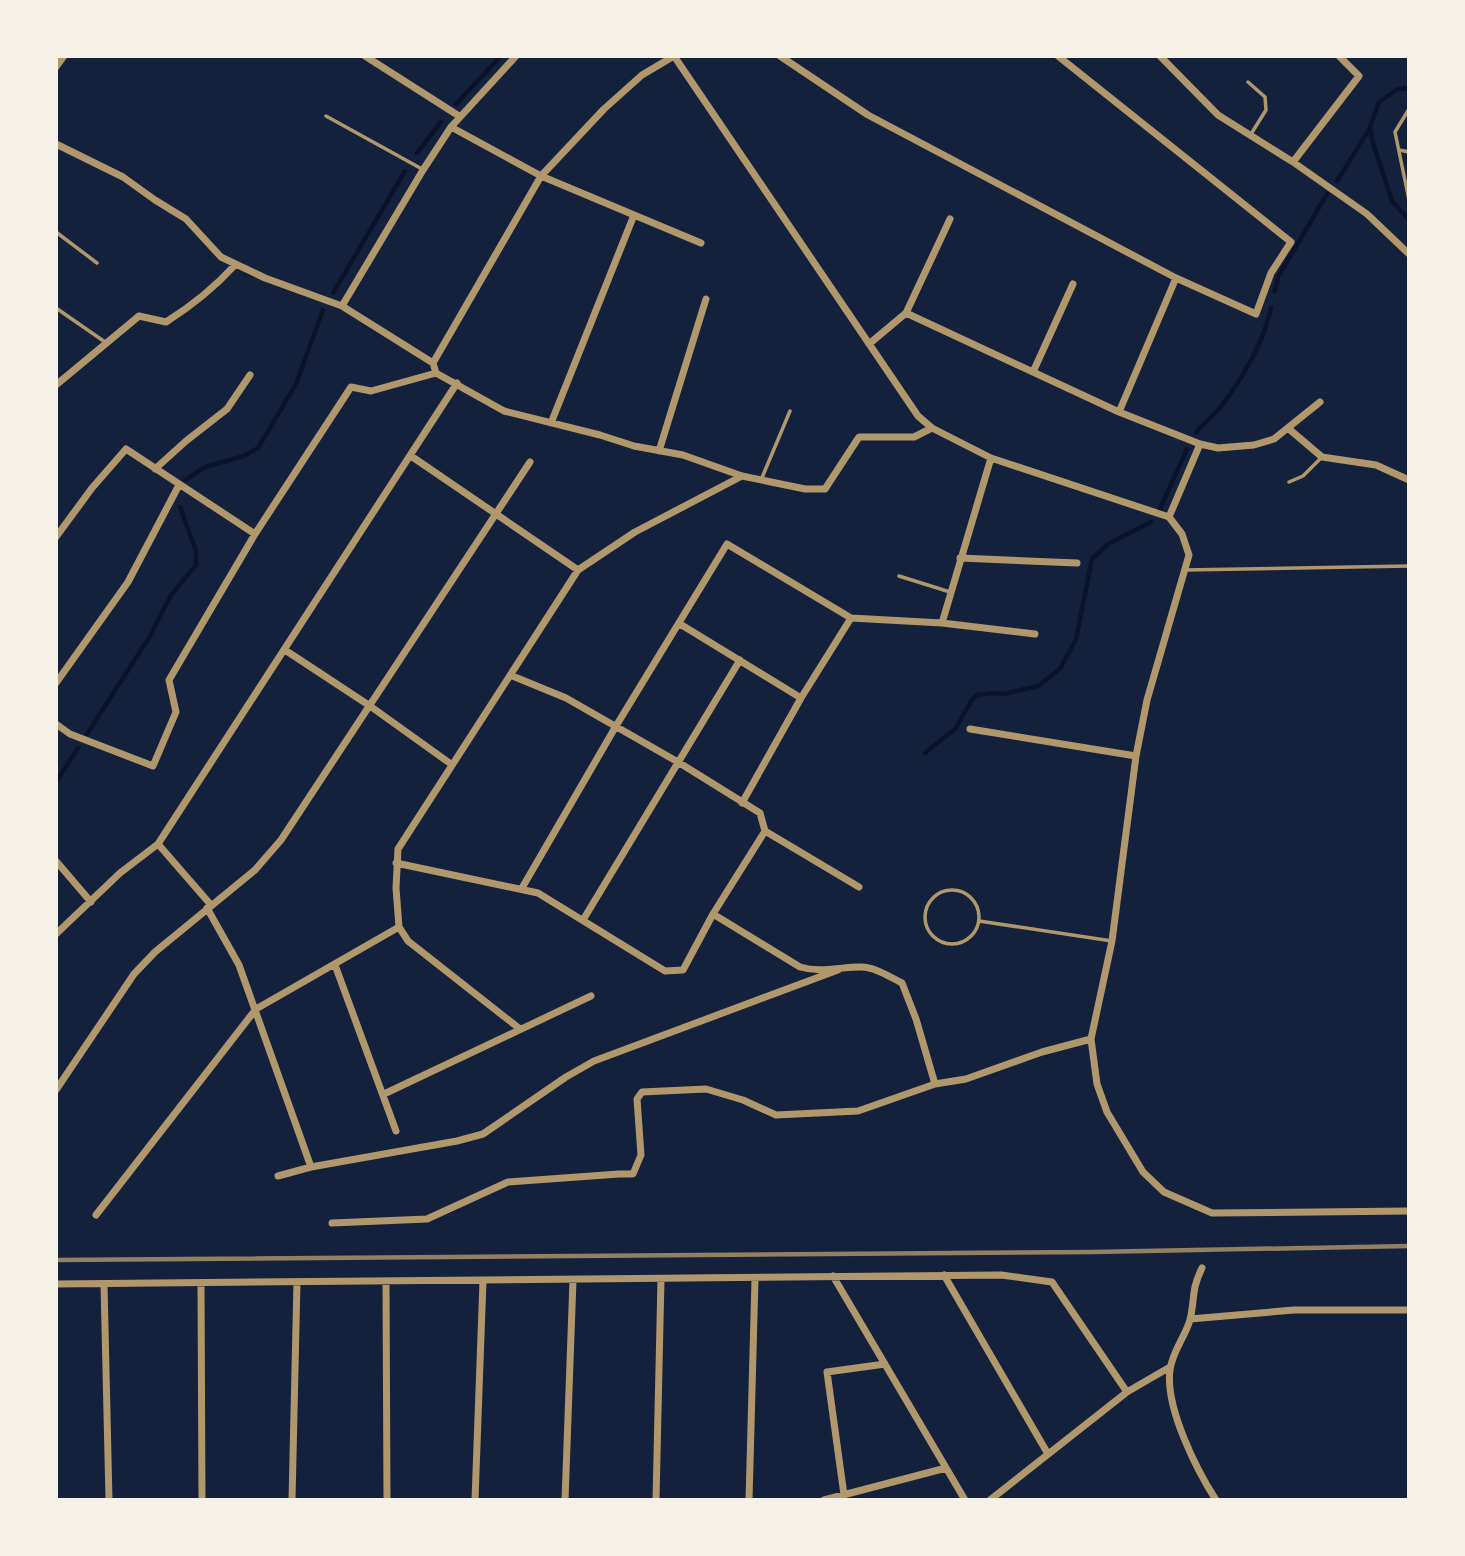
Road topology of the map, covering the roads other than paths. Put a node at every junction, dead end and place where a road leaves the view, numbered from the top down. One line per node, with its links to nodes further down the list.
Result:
1 (64, 56): 9 (street)
2 (366, 56): 13 (street)
3 (516, 56): 13 (street)
4 (674, 56): 21 (street); 38 (street)
5 (780, 56): 31 (street)
6 (1058, 56): 31 (street)
7 (1160, 56): 15 (street)
8 (1339, 56): 19 (street)
9 (56, 67)
10 (1248, 82): 15 (lane)
11 (1409, 110): 17 (lane)
12 (326, 116): 20 (lane)
13 (458, 116): 14 (street)
14 (451, 127): 20 (street); 21 (street)
15 (1250, 136): 19 (street)
16 (56, 144): 30 (street)
17 (1399, 150): 18 (lane); 22 (lane)
18 (1409, 152)
19 (1293, 162): 28 (street)
20 (423, 170): 34 (street)
21 (541, 176): 24 (street); 39 (street)
22 (1407, 185): 23 (lane)
23 (1409, 200)
24 (634, 215): 27 (street); 48 (street)
25 (950, 219): 36 (street)
26 (56, 232): 29 (lane)
27 (701, 243)
28 (1409, 254)
29 (97, 263)
30 (235, 265): 34 (street); 37 (street)
31 (1176, 278): 47 (street)
32 (1073, 284): 40 (street)
33 (706, 299): 52 (street)
34 (342, 306): 39 (street)
35 (56, 308): 37 (lane)
36 (906, 313): 38 (street); 40 (street)
37 (105, 342): 44 (street)
38 (869, 344): 49 (street)
39 (433, 363): 41 (street)
40 (1033, 372): 47 (street)
41 (436, 373): 43 (street); 65 (street)
42 (250, 375): 57 (street)
43 (457, 383): 48 (street); 53 (street)
44 (56, 385)
45 (1320, 402): 50 (street)
46 (790, 411): 59 (lane)
47 (1119, 412): 51 (street)
48 (551, 424): 52 (street)
49 (932, 428): 55 (street); 59 (street)
50 (1289, 429): 51 (street); 54 (street)
51 (1200, 444): 64 (street)
52 (659, 451): 58 (street)
53 (411, 456): 63 (street); 78 (street)
54 (1322, 457): 60 (street); 61 (lane)
55 (991, 458): 64 (street); 67 (street)
56 (530, 462): 63 (street)
57 (155, 469): 62 (street); 66 (street)
58 (743, 476): 59 (street); 70 (street)
59 (761, 480)
60 (1409, 480)
61 (1289, 482)
62 (179, 485): 65 (street); 81 (street)
63 (497, 515): 70 (street); 83 (street)
64 (1169, 517): 71 (street)
65 (255, 534): 84 (street)
66 (56, 537)
67 (960, 558): 68 (street); 73 (street)
68 (1077, 563)
69 (1409, 566): 71 (lane)
70 (578, 570): 80 (street)
71 (1185, 570): 87 (street)
72 (899, 576): 73 (lane)
73 (951, 592): 75 (street)
74 (851, 618): 75 (street); 76 (street); 82 (street)
75 (942, 622): 77 (street)
76 (680, 624): 79 (street); 85 (street)
77 (1035, 634)
78 (285, 650): 83 (street); 92 (street)
79 (740, 660): 82 (street); 88 (street)
80 (510, 675): 85 (street); 89 (street)
81 (56, 683)
82 (801, 698): 90 (street)
83 (370, 706): 89 (street); 98 (street)
84 (56, 724)
85 (616, 726): 88 (street); 96 (street)
86 (970, 729): 87 (street)
87 (1136, 756): 104 (street)
88 (678, 762): 90 (street); 100 (street)
89 (452, 764): 94 (street)
90 (742, 803): 91 (street)
91 (765, 831): 95 (street); 99 (street)
92 (158, 844): 97 (street); 98 (street)
93 (56, 861): 97 (street)
94 (396, 863): 96 (street); 102 (street)
95 (859, 887)
96 (522, 888): 100 (street)
97 (91, 902): 103 (street)
98 (209, 907): 108 (street); 112 (street)
99 (713, 914): 100 (street); 106 (street)
100 (583, 920)
101 (979, 921): 101 (lane); 104 (lane)
102 (399, 927): 105 (street); 109 (street)
103 (56, 934)
104 (1112, 941): 110 (street)
105 (335, 965): 108 (street); 113 (street)
106 (838, 970): 111 (street); 115 (street)
107 (591, 996): 109 (street)
108 (256, 1009): 115 (street); 118 (street)
109 (520, 1029): 113 (street)
110 (1091, 1039): 111 (street); 117 (street)
111 (935, 1084): 119 (street)
112 (56, 1090)
113 (384, 1094): 114 (street)
114 (396, 1132)
115 (311, 1167): 116 (street)
116 (278, 1176)
117 (1409, 1211)
118 (96, 1214)
119 (332, 1223)
120 (1202, 1268): 133 (street)
121 (944, 1275): 122 (street); 136 (street); 137 (street)
122 (833, 1276): 124 (street); 134 (street)
123 (661, 1279): 124 (street); 125 (street); 146 (street)
124 (755, 1279): 147 (street)
125 (573, 1280): 126 (street); 145 (street)
126 (483, 1281): 128 (street); 144 (street)
127 (298, 1282): 128 (street); 129 (street); 142 (street)
128 (386, 1282): 143 (street)
129 (201, 1283): 131 (street); 141 (street)
130 (56, 1284): 131 (street)
131 (104, 1284): 140 (street)
132 (1409, 1310): 133 (street)
133 (1190, 1319): 135 (street)
134 (885, 1364): 138 (street); 139 (street)
135 (1170, 1367): 136 (street); 151 (street)
136 (1127, 1392): 137 (street)
137 (1048, 1454): 150 (street)
138 (947, 1468): 139 (street); 149 (street)
139 (844, 1495): 148 (street)
140 (109, 1500)
141 (202, 1500)
142 (292, 1500)
143 (387, 1500)
144 (475, 1500)
145 (565, 1500)
146 (656, 1500)
147 (749, 1500)
148 (824, 1500)
149 (965, 1500)
150 (990, 1500)
151 (1216, 1500)

